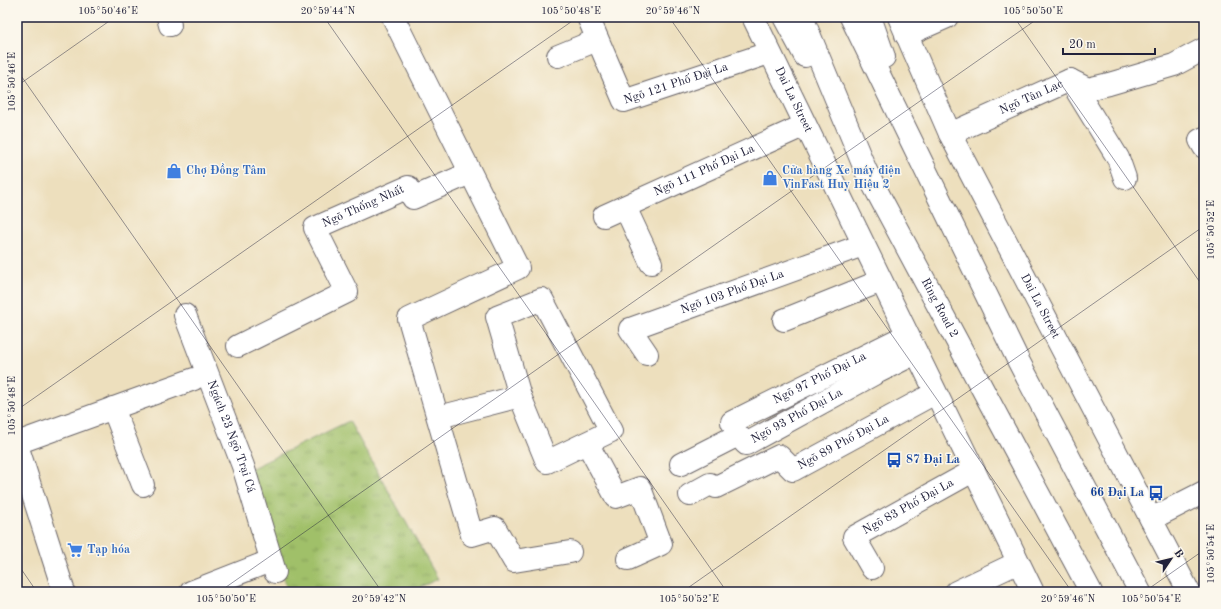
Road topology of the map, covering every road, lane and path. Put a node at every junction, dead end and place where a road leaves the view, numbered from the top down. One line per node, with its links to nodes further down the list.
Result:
1 (393, 17): 21 (main road)
2 (588, 17): 10 (main road)
3 (752, 17): 12 (main road, Dai La Street)
4 (784, 17): 20 (main road)
5 (802, 17): 20 (main road, Ring Road 2)
6 (851, 17): 18 (main road)
7 (870, 17): 18 (main road)
8 (948, 17): 9 (main road)
9 (903, 26): 16 (main road, Dai La Street)
10 (597, 40): 12 (main road, Ngõ 121 Phố Đại La); 13 (main road)
11 (1204, 49): 14 (main road, Ngõ Tân Lạc)
12 (769, 53): 15 (main road, Dai La Street)
13 (558, 56)
14 (1070, 80): 16 (main road, Ngõ Tân Lạc); 22 (main road)
15 (805, 125): 23 (main road, Ngõ 111 Phố Đại La); 25 (main road, Dai La Street)
16 (950, 134): 46 (main road, Dai La Street)
17 (1204, 138): 19 (main road)
18 (916, 147): 56 (main road)
19 (1204, 147)
20 (866, 171): 55 (main road, Ring Road 2)
21 (470, 173): 31 (main road, Ngõ Thống Nhất); 37 (main road)
22 (1125, 178)
23 (625, 207): 24 (main road, Ngõ 111 Phố Đại La); 26 (main road)
24 (604, 216)
25 (863, 244): 27 (main road, Dai La Street); 32 (main road, Ngõ 103 Phố Đại La)
26 (651, 263)
27 (881, 281): 29 (main road); 30 (main road, Dai La Street)
28 (185, 315): 52 (main road, Ngách 23 Ngõ Trại Cá)
29 (784, 320)
30 (911, 344): 34 (main road, Dai La Street); 38 (main road, Ngõ 97 Phố Đại La); 41 (main road, Ngõ 93 Phố Đại La)
31 (238, 346)
32 (646, 354)
33 (194, 379): 36 (main road)
34 (935, 393): 42 (main road, Dai La Street); 45 (main road, Ngõ 89 Phố Đại La)
35 (520, 396): 37 (main road); 39 (main road); 39 (main road)
36 (113, 408): 40 (main road); 43 (main road)
37 (439, 417): 47 (main road)
38 (732, 422)
39 (587, 443): 48 (main road)
40 (17, 444): 51 (main road)
41 (681, 464)
42 (972, 471): 49 (main road, Dai La Street); 50 (main road, Ngõ 83 Phố Đại La)
43 (143, 485)
44 (1204, 492): 46 (main road)
45 (690, 495)
46 (1151, 519): 57 (main road, Dai La Street)
47 (570, 552)
48 (628, 559)
49 (1017, 563): 53 (main road); 54 (main road, Dai La Street)
50 (872, 568)
51 (64, 592)
52 (191, 592)
53 (956, 592)
54 (1033, 592)
55 (1092, 592)
56 (1140, 592)
57 (1189, 592)

